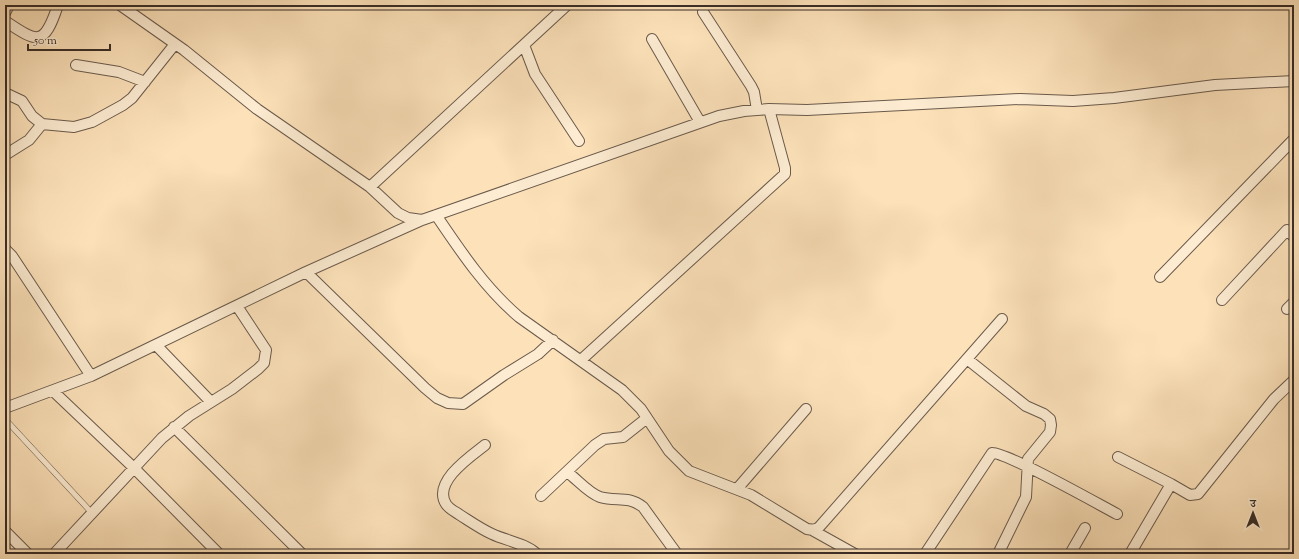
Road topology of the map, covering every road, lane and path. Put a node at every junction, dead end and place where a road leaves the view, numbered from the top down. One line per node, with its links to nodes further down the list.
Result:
1 (9, 5): 6 (street)
2 (58, 5): 7 (street)
3 (120, 5): 9 (street)
4 (567, 5): 10 (street)
5 (703, 12): 16 (street)
6 (5, 13)
7 (5, 21)
8 (652, 39): 17 (street)
9 (175, 44): 12 (street); 22 (street)
10 (524, 44): 20 (street); 22 (street)
11 (76, 65): 12 (street)
12 (145, 82): 18 (street)
13 (1293, 83): 15 (street)
14 (5, 93): 18 (street)
15 (769, 109): 16 (street); 35 (street)
16 (757, 110): 17 (street)
17 (700, 122): 23 (street)
18 (42, 124): 21 (street)
19 (1294, 139): 28 (street)
20 (579, 141)
21 (5, 155)
22 (370, 187): 24 (street)
23 (436, 215): 24 (street); 32 (street)
24 (422, 220): 27 (street)
25 (1292, 230): 29 (street)
26 (5, 249): 36 (street)
27 (306, 272): 30 (street); 32 (street)
28 (1160, 277)
29 (1222, 300)
30 (237, 306): 33 (street); 39 (street)
31 (1002, 319): 34 (street)
32 (553, 340): 35 (street)
33 (156, 344): 36 (street); 39 (street)
34 (966, 359): 47 (street); 56 (street)
35 (581, 360): 43 (street)
36 (91, 376): 38 (street)
37 (1294, 380): 50 (street)
38 (53, 391): 40 (street); 48 (street)
39 (211, 402): 44 (street)
40 (5, 408)
41 (806, 409): 51 (street)
42 (5, 418): 53 (lane)
43 (647, 418): 49 (street); 51 (street)
44 (174, 427): 48 (street); 61 (street)
45 (485, 445): 62 (street)
46 (1118, 456): 50 (street)
47 (1026, 467): 54 (street); 65 (street); 66 (street)
48 (134, 468): 53 (street); 60 (street)
49 (567, 472): 52 (street); 63 (street)
50 (1171, 484): 68 (street)
51 (736, 488): 56 (street)
52 (542, 496)
53 (92, 513): 59 (street)
54 (1117, 514)
55 (1085, 528): 67 (street)
56 (812, 530): 64 (street)
57 (5, 531): 58 (street)
58 (28, 554)
59 (54, 554)
60 (219, 554)
61 (302, 554)
62 (537, 554)
63 (677, 554)
64 (855, 554)
65 (925, 554)
66 (998, 554)
67 (1070, 554)
68 (1130, 554)

